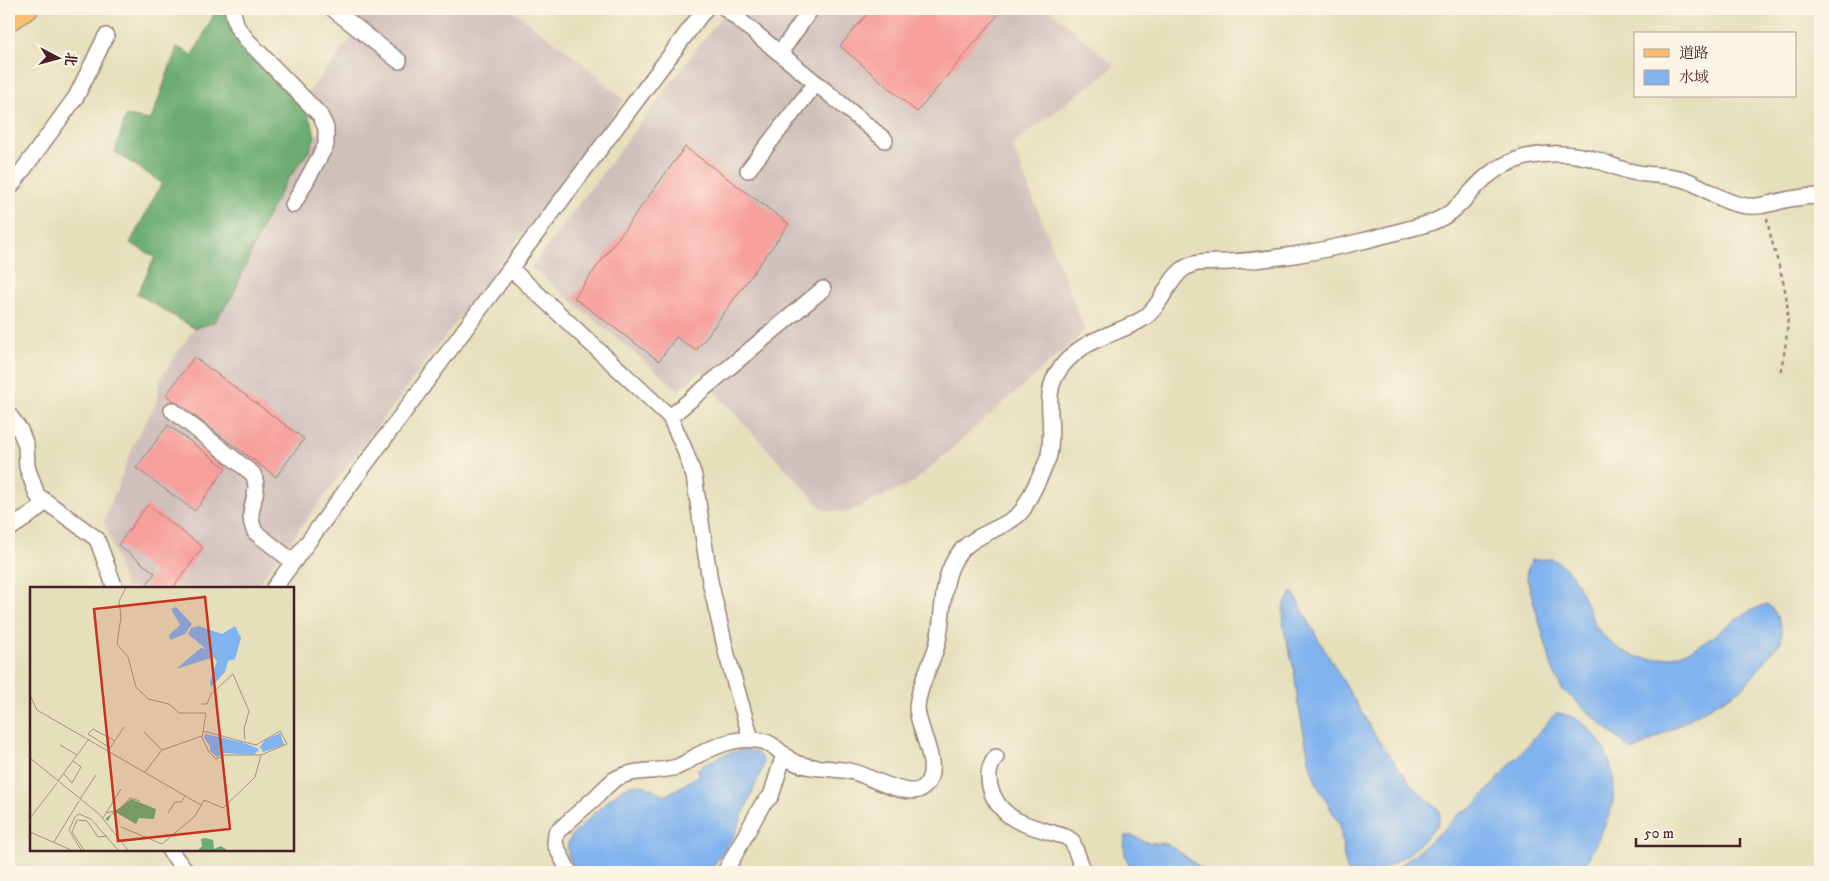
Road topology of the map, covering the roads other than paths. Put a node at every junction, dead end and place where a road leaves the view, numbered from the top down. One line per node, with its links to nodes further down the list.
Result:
1 (28, 9): 7 (main road)
2 (232, 9): 16 (street)
3 (333, 9): 10 (street)
4 (705, 9): 17 (street)
5 (811, 9): 9 (street)
6 (732, 11): 9 (street)
7 (9, 20)
8 (106, 36): 14 (street)
9 (780, 53): 11 (street)
10 (399, 60)
11 (816, 82): 12 (street); 13 (street)
12 (885, 140)
13 (748, 170)
14 (10, 184)
15 (1820, 196): 28 (street)
16 (293, 205)
17 (510, 268): 21 (street); 24 (street)
18 (823, 289): 21 (street)
19 (172, 410): 24 (street)
20 (9, 415): 22 (street)
21 (670, 416): 27 (street)
22 (46, 502): 23 (street); 25 (street)
23 (9, 529)
24 (293, 562): 26 (street)
25 (115, 587)
26 (275, 587)
27 (751, 739): 28 (street); 32 (street)
28 (784, 754): 33 (street)
29 (996, 757): 34 (street)
30 (170, 851): 31 (street)
31 (187, 872)
32 (569, 872)
33 (725, 872)
34 (1084, 872)

